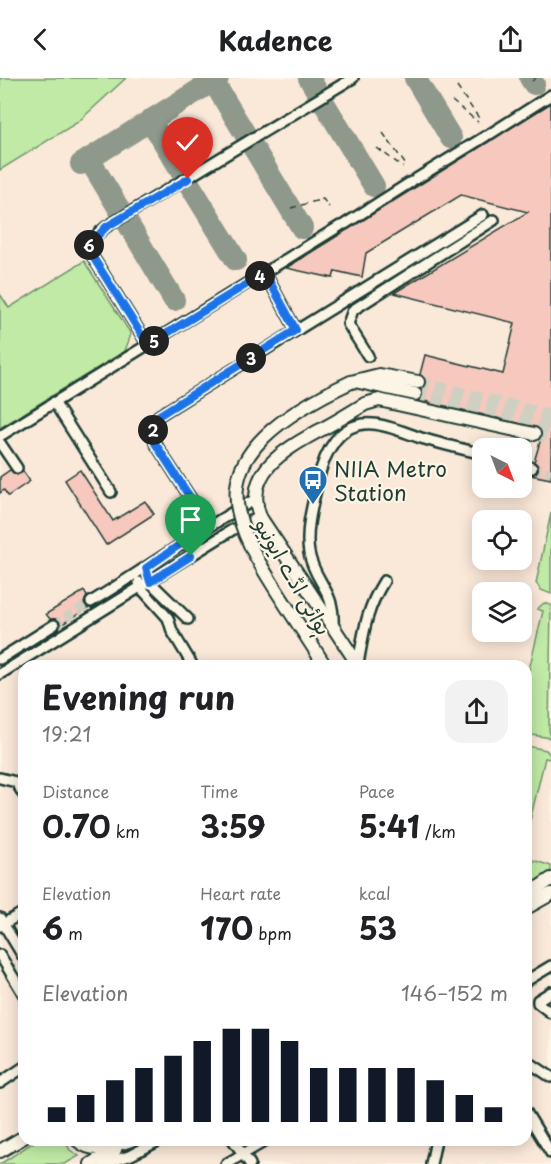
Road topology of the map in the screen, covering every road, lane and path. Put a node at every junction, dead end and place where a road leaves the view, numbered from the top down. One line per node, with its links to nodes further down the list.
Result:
1 (353, 78): 17 (street)
2 (536, 78): 3 (path)
3 (532, 81)
4 (457, 87): 6 (path)
5 (551, 95): 13 (street)
6 (452, 101)
7 (383, 133): 8 (path)
8 (377, 148)
9 (329, 207): 10 (path)
10 (291, 208)
11 (483, 215): 14 (street)
12 (494, 220): 15 (street)
13 (265, 273): 16 (street); 17 (street)
14 (332, 308): 15 (street); 16 (street)
15 (349, 317): 18 (street)
16 (296, 330): 29 (street)
17 (148, 345): 20 (street)
18 (368, 356)
19 (417, 388): 43 (main road, ہوائی اڈے ایونیو, bridge)
20 (54, 402): 22 (street); 26 (street)
21 (534, 434): 27 (main road)
22 (0, 436)
23 (0, 443): 25 (street)
24 (472, 451): 39 (street)
25 (17, 468)
26 (111, 492)
27 (256, 499): 28 (main road); 29 (street)
28 (260, 517): 32 (street); 39 (main road, ہوائی اڈے ایونیو)
29 (208, 525): 30 (street)
30 (143, 571): 32 (street); 33 (street); 34 (street)
31 (384, 581): 45 (street)
32 (150, 582): 33 (street); 37 (street)
33 (140, 587): 36 (street); 42 (street)
34 (100, 597): 35 (street); 36 (street)
35 (91, 602)
36 (107, 609): 41 (street)
37 (188, 619)
38 (54, 626): 40 (street)
39 (333, 626): 44 (main road, ہوائی اڈے ایونیو)
40 (0, 658)
41 (23, 660)
42 (189, 660)
43 (321, 660)
44 (356, 660)
45 (360, 660)
46 (18, 663): 47 (street)
47 (0, 674)
48 (0, 778): 49 (street)
49 (18, 782)
50 (551, 879): 51 (main road)
51 (532, 892)
52 (551, 894): 53 (main road)
53 (532, 905)
54 (18, 915): 55 (street)
55 (1, 923): 56 (street)
56 (18, 949)
57 (0, 955): 60 (street)
58 (551, 966): 59 (street)
59 (532, 977)
60 (18, 985)
61 (551, 992): 62 (street)
62 (551, 1013)
63 (532, 1065): 65 (street)
64 (18, 1071): 66 (street)
65 (551, 1077)
66 (0, 1083)
67 (532, 1122): 70 (street)
68 (551, 1132): 70 (street)
69 (18, 1140): 79 (main road)
70 (544, 1142): 80 (street)
71 (84, 1146): 72 (main road)
72 (112, 1146)
73 (121, 1146): 82 (main road)
74 (148, 1146): 83 (street)
75 (237, 1146): 81 (street)
76 (242, 1146): 81 (street)
77 (257, 1146): 81 (street)
78 (435, 1146): 86 (street)
79 (0, 1151)
80 (551, 1153)
81 (244, 1154): 84 (street); 85 (street)
82 (91, 1164)
83 (103, 1164)
84 (226, 1164)
85 (250, 1164)
86 (431, 1164)

